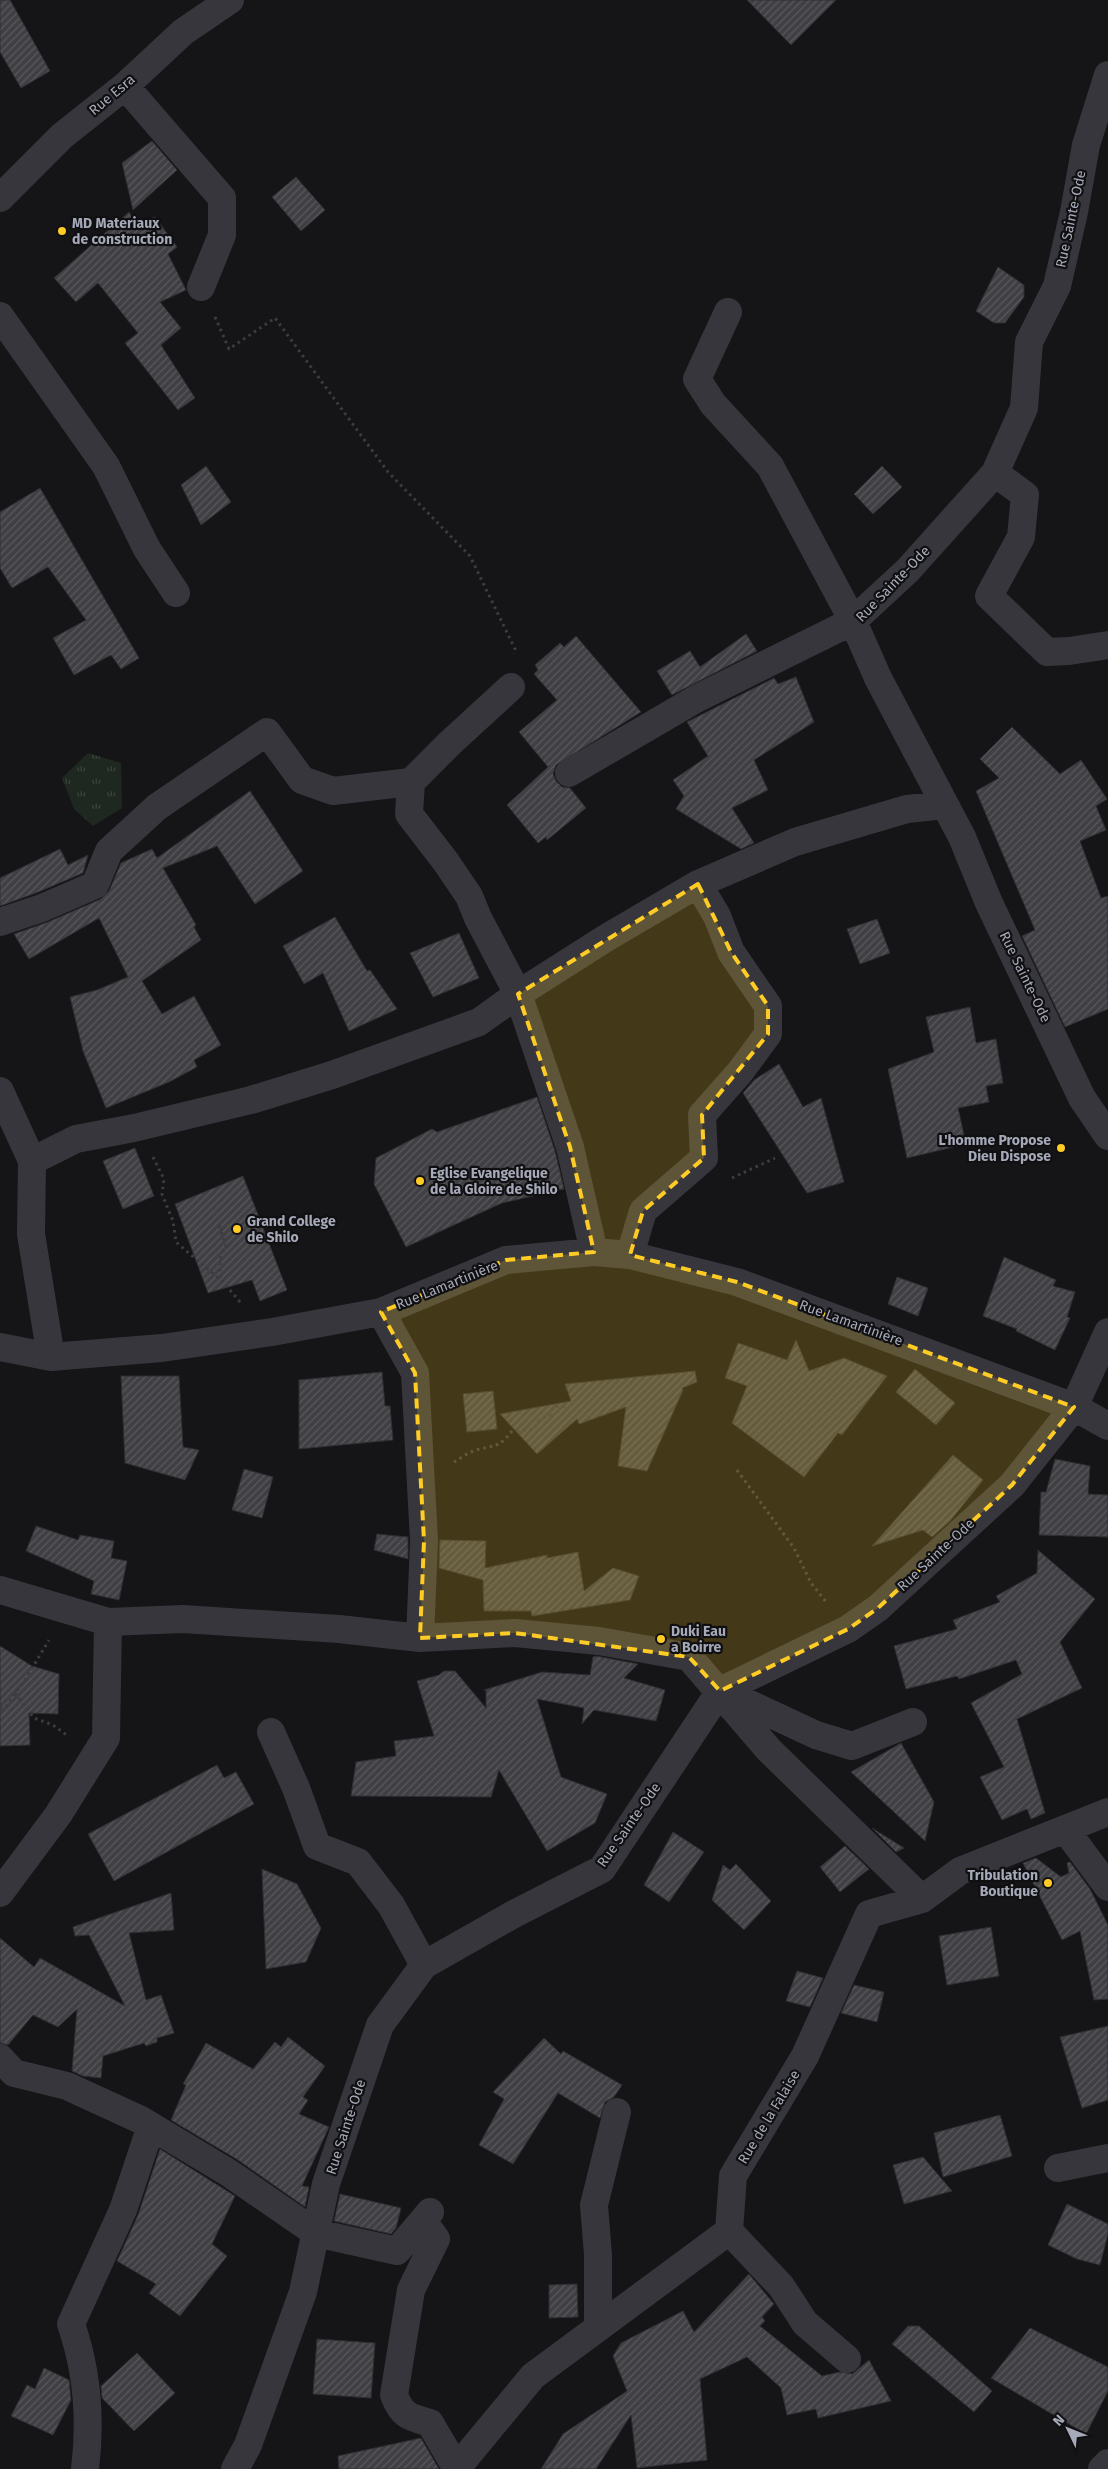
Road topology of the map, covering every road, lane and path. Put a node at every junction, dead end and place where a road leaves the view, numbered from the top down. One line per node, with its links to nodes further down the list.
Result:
1 (230, 0): 3 (street, Rue Esra)
2 (1108, 75): 8 (street, Rue Sainte-Ode)
3 (125, 86): 4 (street, Rue Esra); 5 (street)
4 (0, 198)
5 (201, 287): 12 (path)
6 (728, 312): 10 (street)
7 (0, 316): 9 (street)
8 (995, 473): 10 (street, Rue Sainte-Ode); 11 (street)
9 (176, 593)
10 (853, 621): 13 (street); 15 (street, Rue Sainte-Ode)
11 (1108, 645)
12 (511, 687): 14 (street)
13 (569, 773)
14 (412, 782): 17 (street); 18 (street)
15 (945, 804): 16 (street); 21 (street, Rue Sainte-Ode)
16 (698, 884): 18 (street); 25 (street)
17 (0, 922)
18 (518, 994): 20 (street); 24 (street)
19 (0, 1091): 22 (street)
20 (134, 1128): 22 (street); 26 (path)
21 (1108, 1136)
22 (32, 1161): 31 (street)
23 (219, 1226): 26 (path)
24 (594, 1252): 25 (street, Rue Lamartinière); 27 (street, Rue Lamartinière)
25 (630, 1255): 33 (street, Rue Lamartinière)
26 (220, 1280): 28 (path)
27 (381, 1312): 28 (street, Rue Lamartinière); 36 (street)
28 (272, 1332): 31 (street, Rue Lamartinière)
29 (1108, 1332): 33 (street, Rue Sainte-Ode)
30 (0, 1346): 31 (street, Rue Lamartinière)
31 (51, 1357)
32 (568, 1407): 36 (path)
33 (1074, 1407): 34 (street, Rue Lamartinière); 40 (street, Rue Sainte-Ode)
34 (1108, 1426)
35 (736, 1470): 40 (path)
36 (420, 1484): 41 (street)
37 (0, 1590): 38 (street)
38 (68, 1610): 39 (street); 43 (path)
39 (108, 1622): 41 (street); 47 (street)
40 (848, 1629): 42 (street, Rue Sainte-Ode)
41 (420, 1638): 42 (street)
42 (720, 1691): 45 (street); 52 (street); 53 (street, Rue Sainte-Ode)
43 (15, 1693): 44 (path); 47 (path)
44 (0, 1708)
45 (913, 1722)
46 (271, 1732): 53 (street)
47 (87, 1768): 51 (street)
48 (1108, 1812): 49 (street, Rue de la Falaise)
49 (1065, 1829): 50 (street); 52 (street, Rue de la Falaise)
50 (1108, 1887)
51 (0, 1893)
52 (922, 1899): 59 (street, Rue de la Falaise)
53 (424, 1965): 60 (street, Rue Sainte-Ode)
54 (0, 2058): 56 (street)
55 (617, 2112): 61 (street)
56 (151, 2126): 60 (street); 64 (street)
57 (1108, 2158): 58 (street)
58 (1058, 2168)
59 (729, 2231): 61 (street); 62 (street)
60 (316, 2233): 65 (street, Rue Sainte-Ode); 66 (street)
61 (598, 2327): 66 (street)
62 (847, 2359)
63 (1108, 2463): 67 (street)
64 (85, 2469)
65 (235, 2469)
66 (457, 2469)
67 (1102, 2469)

